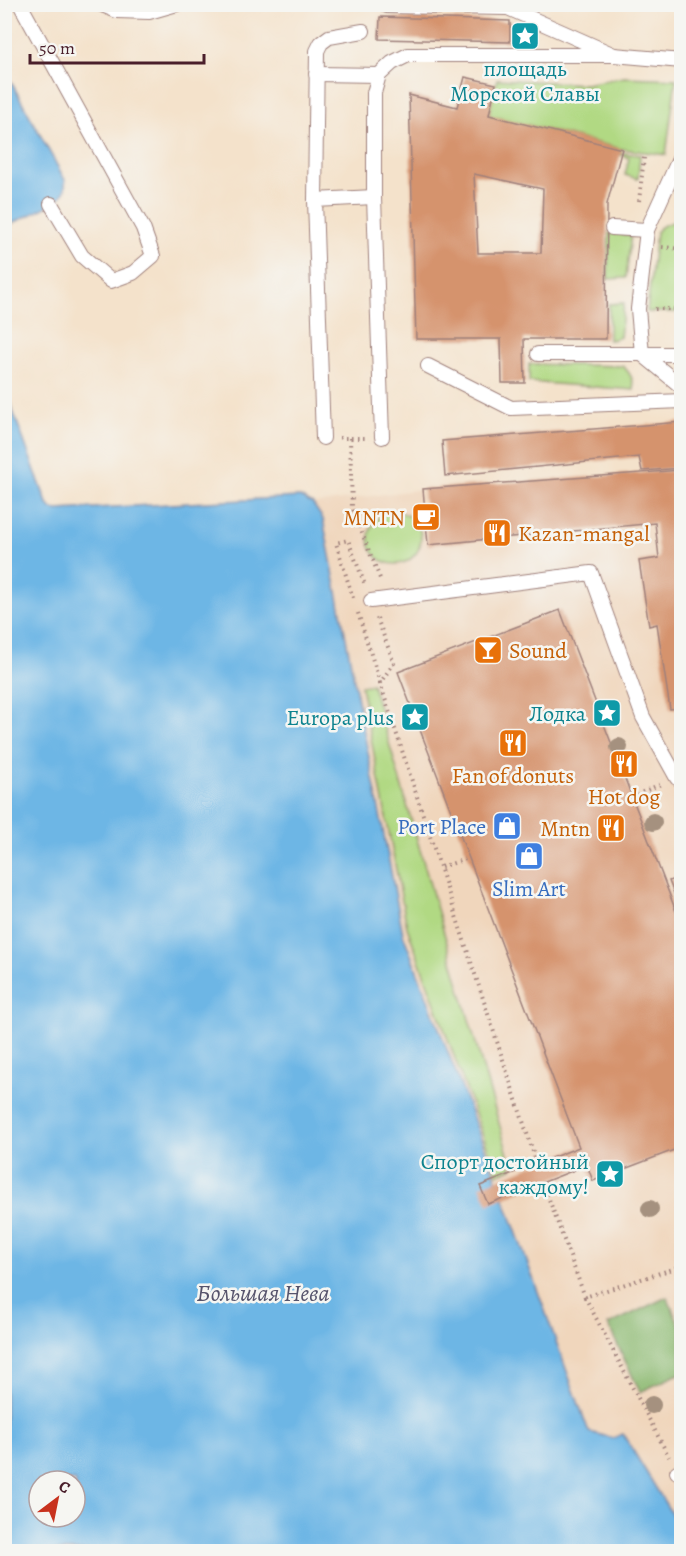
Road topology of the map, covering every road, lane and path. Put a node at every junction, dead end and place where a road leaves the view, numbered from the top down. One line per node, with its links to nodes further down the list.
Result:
1 (20, 4): 13 (lane)
2 (100, 4): 3 (lane)
3 (177, 4)
4 (387, 6): 6 (lane)
5 (363, 31): 8 (lane)
6 (614, 55): 7 (lane); 9 (lane)
7 (681, 61)
8 (316, 75): 9 (lane); 12 (lane)
9 (379, 75): 11 (lane)
10 (681, 148): 15 (lane)
11 (374, 197): 12 (lane); 26 (lane)
12 (315, 200): 27 (lane)
13 (51, 204)
14 (612, 228): 15 (lane)
15 (647, 230): 21 (lane)
16 (654, 246): 17 (path)
17 (681, 249)
18 (647, 309): 19 (path)
19 (681, 309)
20 (538, 354): 21 (lane)
21 (642, 354): 22 (lane); 24 (lane)
22 (681, 354)
23 (428, 366): 25 (lane)
24 (681, 387)
25 (681, 401)
26 (382, 437): 28 (path)
27 (324, 438): 28 (path)
28 (350, 438): 30 (path)
29 (348, 540): 31 (path)
30 (388, 599): 31 (lane); 32 (lane)
31 (371, 601): 35 (path)
32 (680, 781): 33 (path)
33 (631, 797)
34 (469, 858): 35 (path)
35 (441, 867): 36 (path)
36 (537, 1164)
37 (543, 1183): 39 (path)
38 (681, 1266): 39 (path)
39 (585, 1297): 40 (path)
40 (679, 1471)

